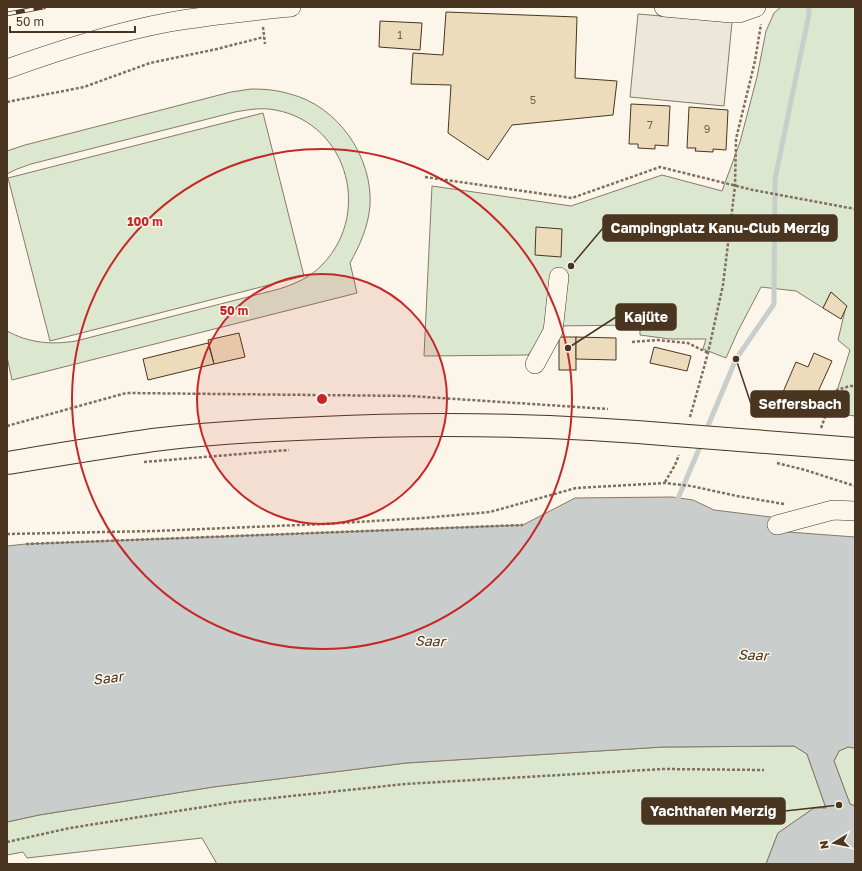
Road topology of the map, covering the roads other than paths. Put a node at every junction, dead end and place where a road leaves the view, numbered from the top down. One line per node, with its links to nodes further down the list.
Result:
1 (291, 7): 4 (street)
2 (664, 7): 3 (street)
3 (758, 15)
4 (7, 69)
5 (559, 277): 6 (street)
6 (535, 364)
7 (855, 449): 8 (main road, bridge)
8 (7, 463)
9 (855, 511): 10 (street)
10 (777, 525)

